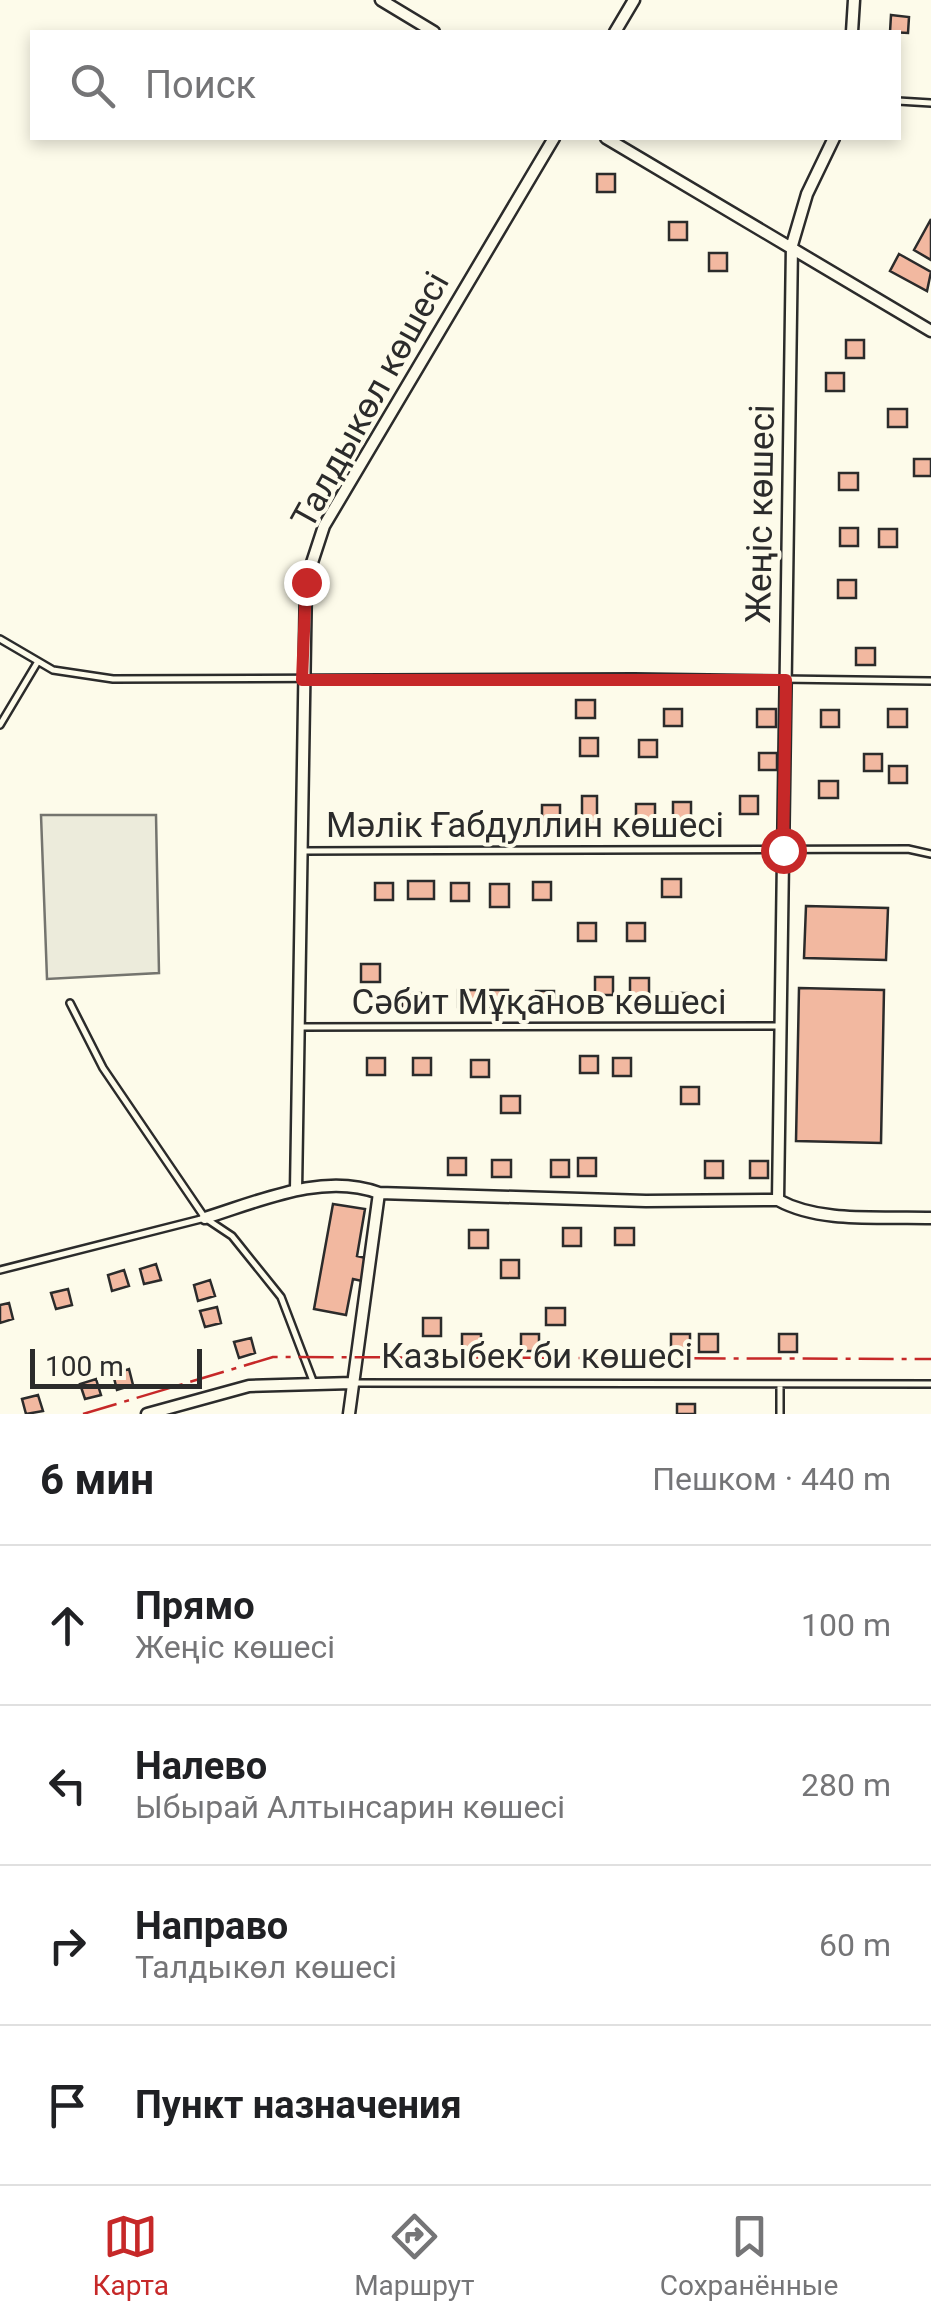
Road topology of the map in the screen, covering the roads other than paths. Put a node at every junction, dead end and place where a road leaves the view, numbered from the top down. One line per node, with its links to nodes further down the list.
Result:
1 (381, 0): 4 (street)
2 (634, 0): 5 (street)
3 (854, 0): 6 (street)
4 (431, 30)
5 (617, 30)
6 (852, 30)
7 (901, 100): 8 (lane)
8 (931, 103)
9 (553, 140): 16 (street, Талдыкөл көшесі)
10 (609, 140): 12 (street)
11 (833, 140): 12 (street, Жеңіс көшесі)
12 (792, 245): 13 (street); 17 (street, Жеңіс көшесі)
13 (931, 332)
14 (0, 638): 15 (lane)
15 (38, 662): 16 (lane); 19 (lane)
16 (302, 680): 17 (lane); 21 (street, Талдыкөл көшесі)
17 (786, 680): 18 (lane); 20 (street, Жеңіс көшесі)
18 (931, 682)
19 (0, 725)
20 (783, 850): 21 (lane, Мәлік Ғабдуллин көшесі); 22 (lane, Мәлік Ғабдуллин көшесі); 24 (street, Жеңіс көшесі)
21 (300, 851): 25 (street, Талдыкөл көшесі)
22 (931, 854)
23 (70, 1003): 29 (lane)
24 (780, 1026): 25 (lane, Сәбит Мұқанов көшесі); 28 (street, Жеңіс көшесі)
25 (297, 1027): 26 (street, Талдыкөл көшесі)
26 (296, 1190): 27 (street); 29 (street)
27 (379, 1193): 28 (street); 33 (street)
28 (778, 1200): 30 (street)
29 (205, 1218): 31 (lane); 32 (lane)
30 (931, 1218)
31 (0, 1270)
32 (312, 1381): 33 (street, Казыбек би көшесі); 36 (street, Казыбек би көшесі)
33 (352, 1383): 34 (lane, Казыбек би көшесі); 37 (street)
34 (780, 1384): 35 (lane, Казыбек би көшесі); 38 (lane)
35 (931, 1384)
36 (147, 1414)
37 (349, 1414)
38 (780, 1414)

